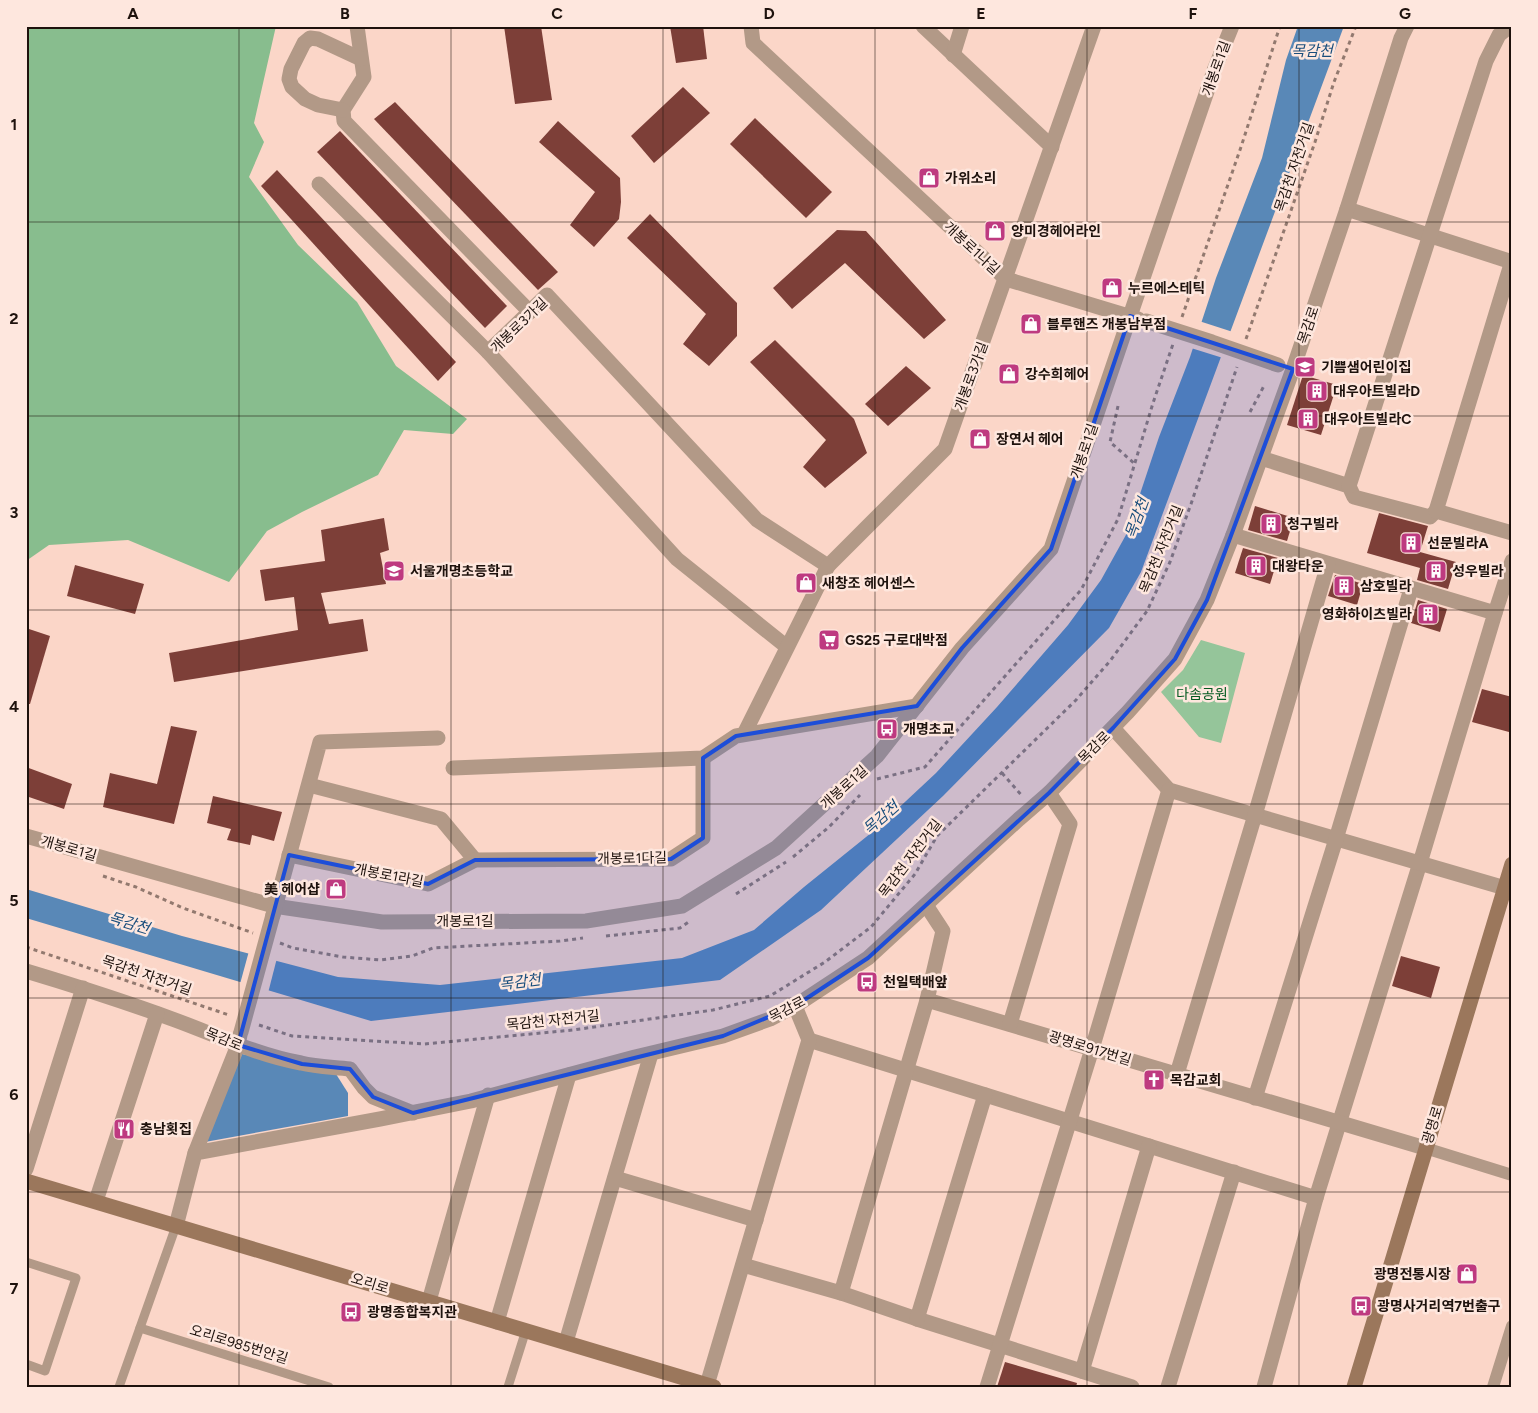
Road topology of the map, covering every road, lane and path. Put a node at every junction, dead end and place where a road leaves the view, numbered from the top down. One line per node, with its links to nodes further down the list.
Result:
1 (358, 26): 11 (street)
2 (751, 26): 18 (street, 개봉로1나길)
3 (923, 26): 10 (street)
4 (962, 26): 10 (street)
5 (1094, 26): 13 (street, 개봉로3가길)
6 (1232, 26): 20 (street, 개봉로1길)
7 (1356, 26): 21 (path, 목감천 자전거길)
8 (1407, 26): 15 (street, 목감로)
9 (1510, 26): 16 (street)
10 (953, 55): 13 (street)
11 (361, 59): 12 (street); 12 (street)
12 (343, 110): 19 (street)
13 (1052, 147): 18 (street, 개봉로3가길)
14 (319, 184): 22 (street)
15 (1347, 210): 16 (street); 24 (street, 목감로)
16 (1430, 236): 17 (street); 30 (street)
17 (1512, 262): 31 (street)
18 (1006, 279): 20 (street, 개봉로1나길); 36 (street, 개봉로3가길)
19 (530, 312): 22 (street, 개봉로3가길); 36 (street, 개봉로3가길)
20 (1130, 316): 24 (street, 개봉로1나길, bridge); 40 (street, 개봉로1길)
21 (1246, 341)
22 (488, 352): 39 (street, 개봉로3가길)
23 (1239, 359): 46 (path, 목감천 자전거길)
24 (1293, 369): 28 (street, 목감로)
25 (1265, 384): 27 (path)
26 (1118, 404): 29 (path)
27 (1250, 412)
28 (1261, 458): 30 (street); 33 (street, 목감로)
29 (1135, 464)
30 (1349, 486): 31 (street)
31 (1436, 511): 32 (street)
32 (1512, 533)
33 (1232, 535): 35 (street); 41 (street, 목감로)
34 (1512, 561): 38 (street)
35 (1328, 564): 37 (street); 51 (street)
36 (828, 566): 39 (street, 개봉로3가길)
37 (1411, 589): 38 (street); 53 (street)
38 (1495, 614): 56 (street)
39 (787, 647): 42 (street, 개봉로3가길)
40 (917, 706): 42 (street); 60 (street, 개봉로1길)
41 (1113, 728): 48 (street); 49 (street, 목감로)
42 (744, 734): 44 (street)
43 (438, 738): 47 (street)
44 (703, 758): 45 (street); 55 (street, 개봉로1다길)
45 (453, 768)
46 (1002, 773): 50 (path); 67 (path, 목감천 자전거길)
47 (308, 785): 54 (street); 55 (street)
48 (1169, 790): 51 (street); 71 (street)
49 (1049, 793): 50 (street, 목감로); 68 (street)
50 (1032, 807): 59 (street, 목감로)
51 (1255, 815): 53 (street); 74 (street)
52 (26, 836): 60 (street, 개봉로1길)
53 (1336, 839): 56 (street); 78 (street)
54 (289, 855): 55 (street, 개봉로1라길); 60 (street)
55 (475, 860)
56 (1420, 864): 58 (street); 81 (street)
57 (1512, 864): 58 (main road, 광명로)
58 (1508, 889): 83 (main road, 광명로)
59 (926, 905): 64 (street); 65 (street, 목감로)
60 (274, 910): 69 (street, bridge)
61 (26, 947): 69 (path, 목감천 자전거길)
62 (26, 971): 63 (street, 목감로)
63 (83, 988): 66 (street, 목감로); 85 (street)
64 (927, 1000): 68 (street, 광명로917번길); 73 (street)
65 (795, 1006): 70 (street); 72 (street, 목감로)
66 (157, 1014): 69 (street, 목감로); 91 (street)
67 (256, 1024)
68 (1010, 1024): 71 (street, 광명로917번길)
69 (239, 1031): 79 (street, 목감로); 84 (street)
70 (808, 1040): 73 (street); 92 (street)
71 (1092, 1049): 74 (street, 광명로917번길); 80 (street)
72 (650, 1054): 75 (street, 목감로); 88 (street)
73 (906, 1071): 76 (street); 96 (street)
74 (1177, 1074): 78 (street, 광명로917번길)
75 (569, 1075): 77 (street, 목감로); 99 (street)
76 (985, 1095): 80 (street); 98 (street)
77 (488, 1096): 79 (street, 목감로); 97 (street)
78 (1255, 1098): 81 (street, 광명로917번길)
79 (413, 1113): 84 (street, 목감로)
80 (1070, 1122): 82 (street); 104 (street)
81 (1339, 1123): 83 (street, 광명로917번길); 90 (street)
82 (1149, 1146): 86 (street); 106 (street)
83 (1425, 1148): 87 (street); 115 (main road, 광명로)
84 (195, 1153): 93 (street)
85 (26, 1169)
86 (1234, 1172): 90 (street); 113 (street)
87 (1512, 1175)
88 (615, 1178): 92 (street); 103 (street)
89 (26, 1180): 91 (main road, 오리로)
90 (1316, 1198): 114 (street)
91 (96, 1201): 93 (main road, 오리로)
92 (756, 1220): 95 (street)
93 (176, 1226): 97 (main road, 오리로); 101 (lane)
94 (26, 1262): 105 (lane)
95 (743, 1265): 96 (street); 107 (street)
96 (841, 1294): 98 (street)
97 (429, 1301): 99 (main road, 오리로)
98 (916, 1319): 104 (street)
99 (497, 1322): 102 (main road, 오리로)
100 (1512, 1326): 116 (street)
101 (140, 1328): 108 (lane); 109 (lane, 오리로985번안길)
102 (526, 1330): 103 (main road, 오리로); 110 (lane)
103 (566, 1342): 107 (main road, 오리로)
104 (1000, 1346): 106 (street); 111 (street)
105 (26, 1364)
106 (1082, 1371): 112 (street)
107 (711, 1386)
108 (119, 1387)
109 (329, 1387)
110 (508, 1387)
111 (987, 1387)
112 (1132, 1387)
113 (1168, 1387)
114 (1264, 1387)
115 (1354, 1387)
116 (1493, 1387)

